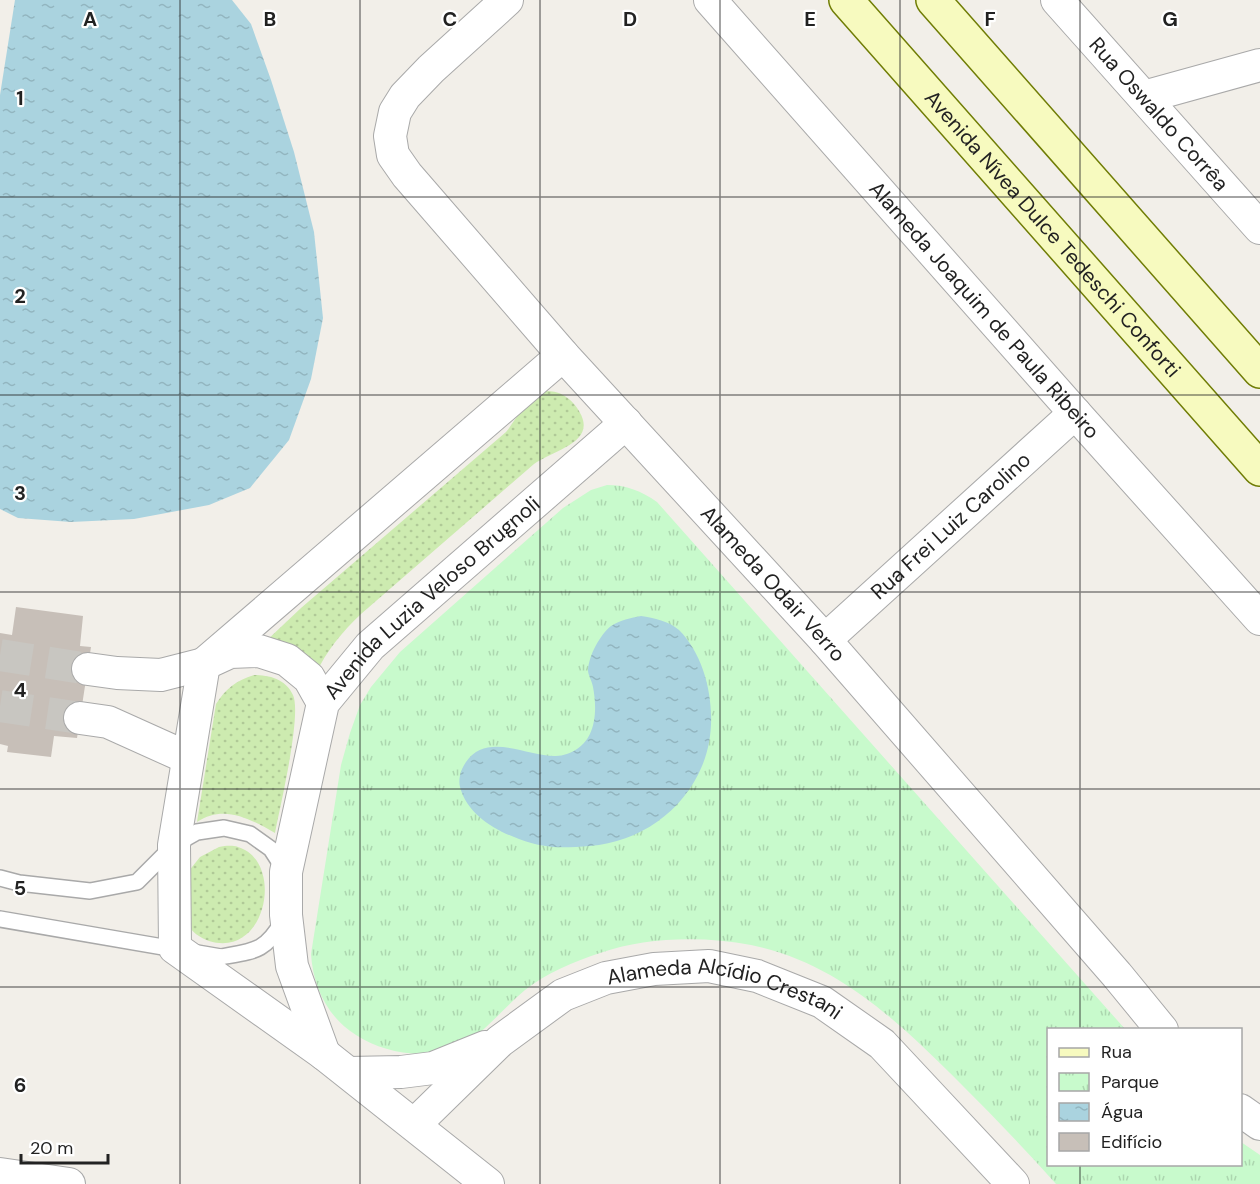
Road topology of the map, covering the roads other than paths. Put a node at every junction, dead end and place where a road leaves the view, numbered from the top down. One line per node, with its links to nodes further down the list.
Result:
1 (507, 0): 9 (street, Alameda Odair Verro)
2 (710, 0): 11 (street, Alameda Joaquim de Paula Ribeiro)
3 (846, 0): 13 (main road, Avenida Nívea Dulce Tedeschi Conforti)
4 (933, 0): 10 (main road)
5 (1057, 0): 7 (street, Rua Oswaldo Corrêa)
6 (1260, 65): 7 (street)
7 (1144, 98): 8 (street, Rua Oswaldo Corrêa)
8 (1260, 228)
9 (563, 355): 12 (street, Alameda Odair Verro); 16 (street)
10 (1260, 371)
11 (1075, 413): 14 (street, Alameda Joaquim de Paula Ribeiro); 15 (street, Rua Frei Luiz Carolino)
12 (626, 423): 15 (street, Alameda Odair Verro); 18 (street, Avenida Luzia Veloso Brugnoli)
13 (1260, 469)
14 (1260, 619)
15 (825, 640): 27 (street, Alameda Odair Verro)
16 (204, 664): 17 (street); 18 (street); 20 (street)
17 (88, 669)
18 (323, 704): 22 (street, Avenida Luzia Veloso Brugnoli)
19 (80, 718): 20 (street)
20 (188, 758): 21 (street)
21 (174, 844): 22 (lane); 23 (lane); 26 (street)
22 (286, 872): 24 (street, Avenida Luzia Veloso Brugnoli)
23 (0, 878)
24 (286, 915): 26 (lane); 29 (street, Avenida Luzia Veloso Brugnoli)
25 (0, 919): 26 (lane)
26 (175, 948): 29 (street)
27 (1161, 1028)
28 (500, 1041): 30 (street); 32 (street, Alameda Alcídio Crestani); 37 (street, Alameda Alcídio Crestani)
29 (324, 1054): 30 (street)
30 (350, 1073): 32 (street)
31 (1242, 1111): 33 (street)
32 (415, 1124): 36 (street)
33 (1260, 1124)
34 (0, 1174): 35 (street)
35 (69, 1184)
36 (488, 1184)
37 (1013, 1184)

